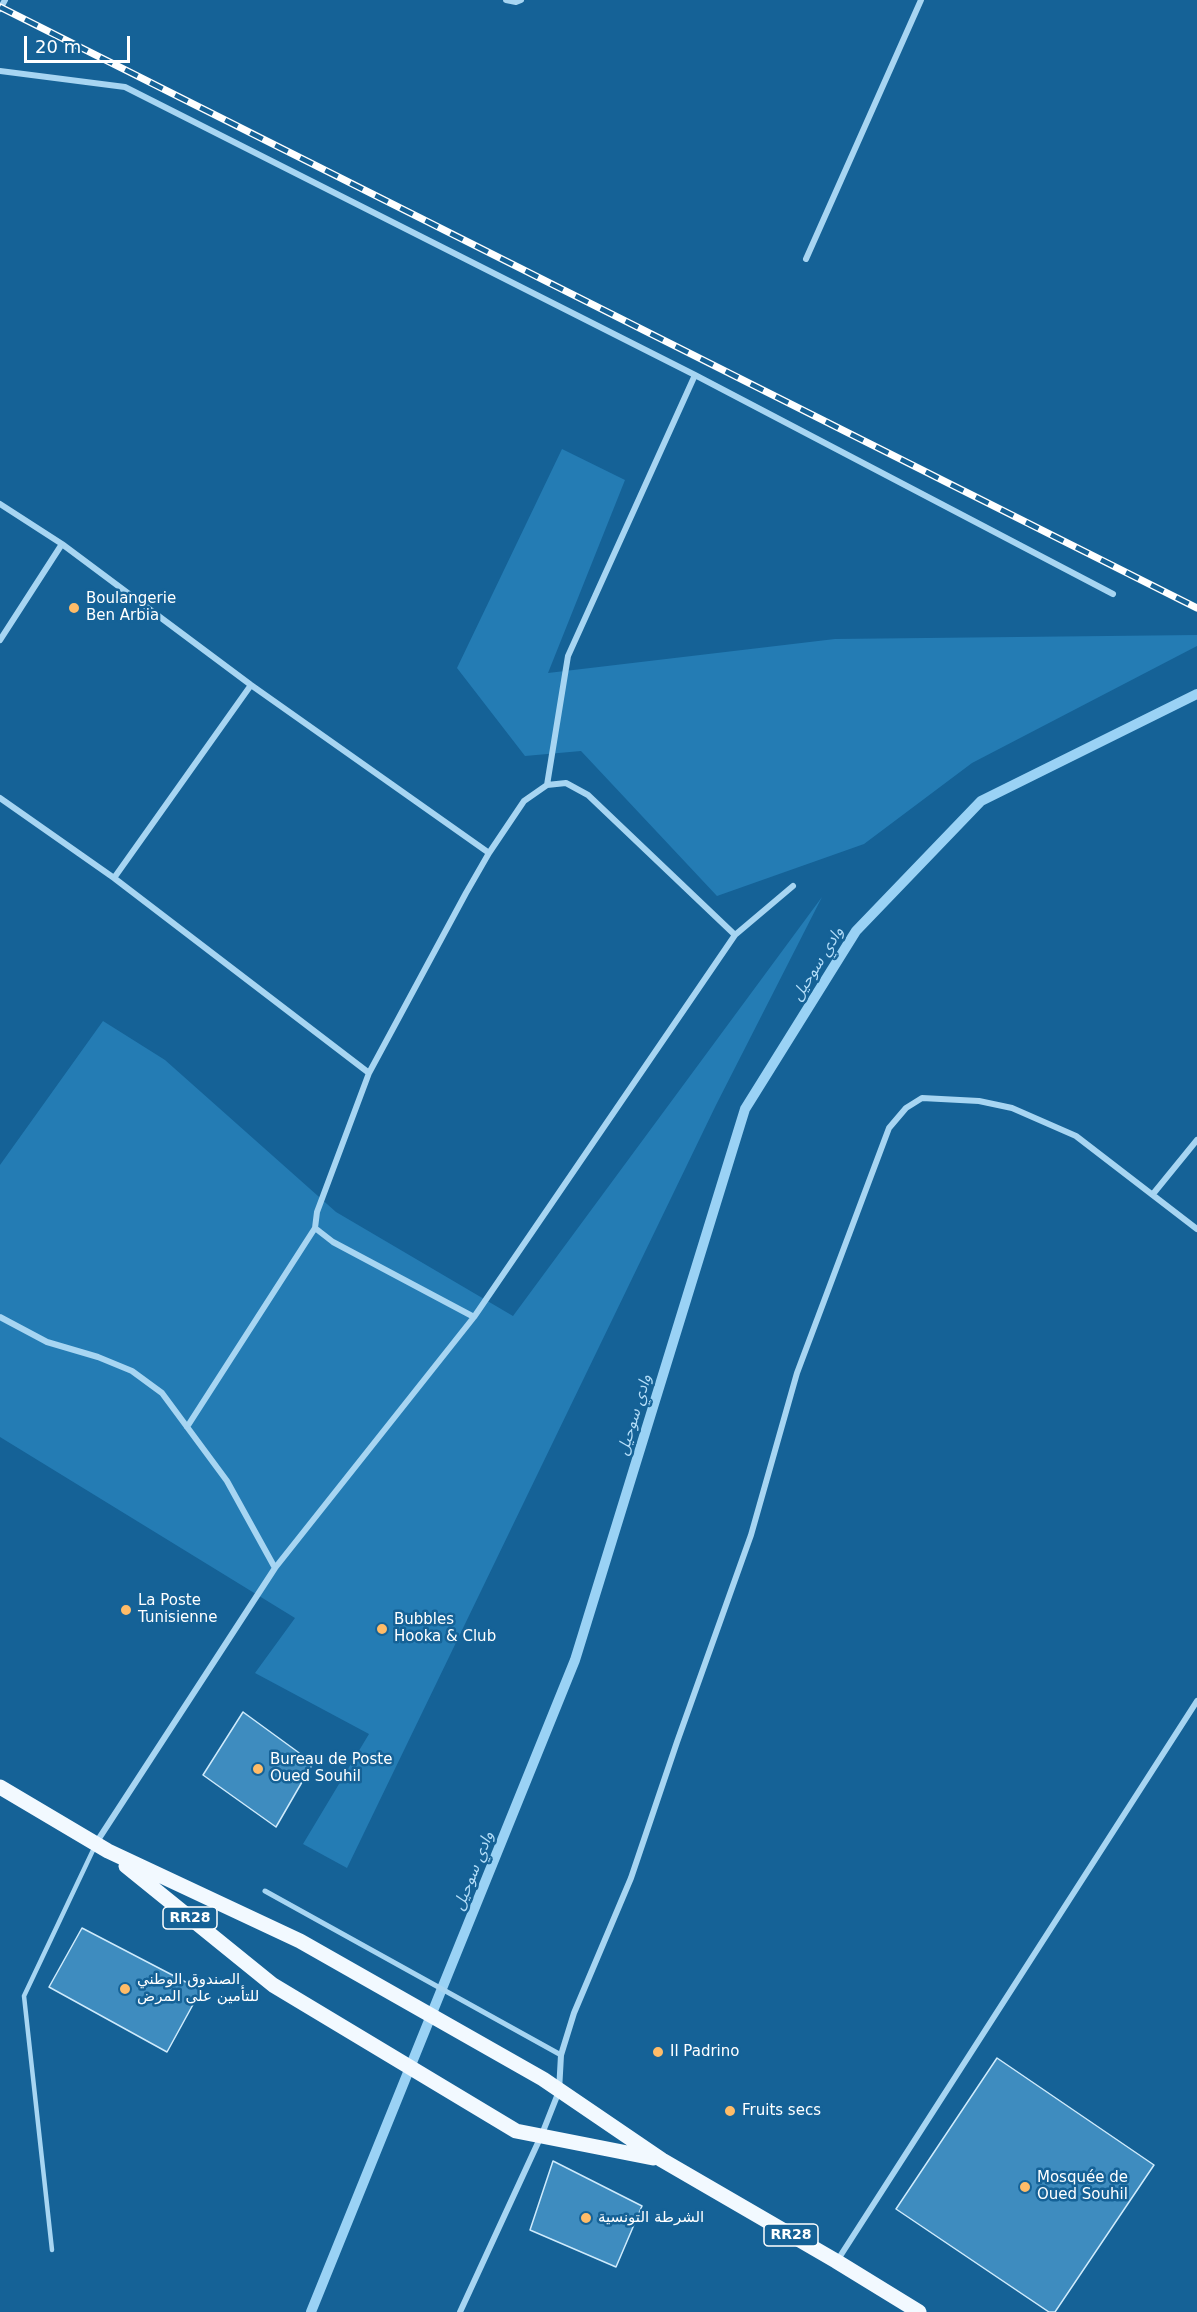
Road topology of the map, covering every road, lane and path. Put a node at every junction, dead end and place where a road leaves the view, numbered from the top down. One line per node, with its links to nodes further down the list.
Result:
1 (5, 0): 5 (street)
2 (506, 0): 3 (street)
3 (521, 0)
4 (921, 0): 7 (street)
5 (0, 9)
6 (0, 71): 8 (street)
7 (806, 259)
8 (695, 375): 11 (street); 14 (street)
9 (0, 504): 10 (street)
10 (62, 544): 12 (street); 13 (street)
11 (1113, 594)
12 (0, 640)
13 (251, 685): 16 (street); 17 (street)
14 (547, 786): 16 (street); 19 (street)
15 (0, 798): 17 (street)
16 (489, 853): 20 (street)
17 (114, 878): 20 (street)
18 (793, 886): 19 (street)
19 (735, 935): 26 (street)
20 (369, 1073): 23 (street)
21 (1197, 1140): 22 (street)
22 (1154, 1194): 24 (street); 33 (street)
23 (315, 1228): 26 (street); 27 (street)
24 (1197, 1229)
25 (0, 1317): 27 (street)
26 (474, 1317): 28 (street)
27 (187, 1427): 28 (street)
28 (275, 1568): 31 (street)
29 (1197, 1701): 38 (street)
30 (0, 1787): 31 (main road, RR28)
31 (102, 1847): 34 (main road, RR28); 35 (main road, RR28); 37 (lane)
32 (265, 1891): 33 (street)
33 (561, 2055): 34 (street)
34 (559, 2091): 35 (street); 36 (main road, RR28)
35 (543, 2134): 36 (main road, RR28); 39 (street)
36 (662, 2160): 38 (main road, RR28)
37 (52, 2250)
38 (836, 2261): 40 (main road, RR28)
39 (460, 2312)
40 (919, 2312)

